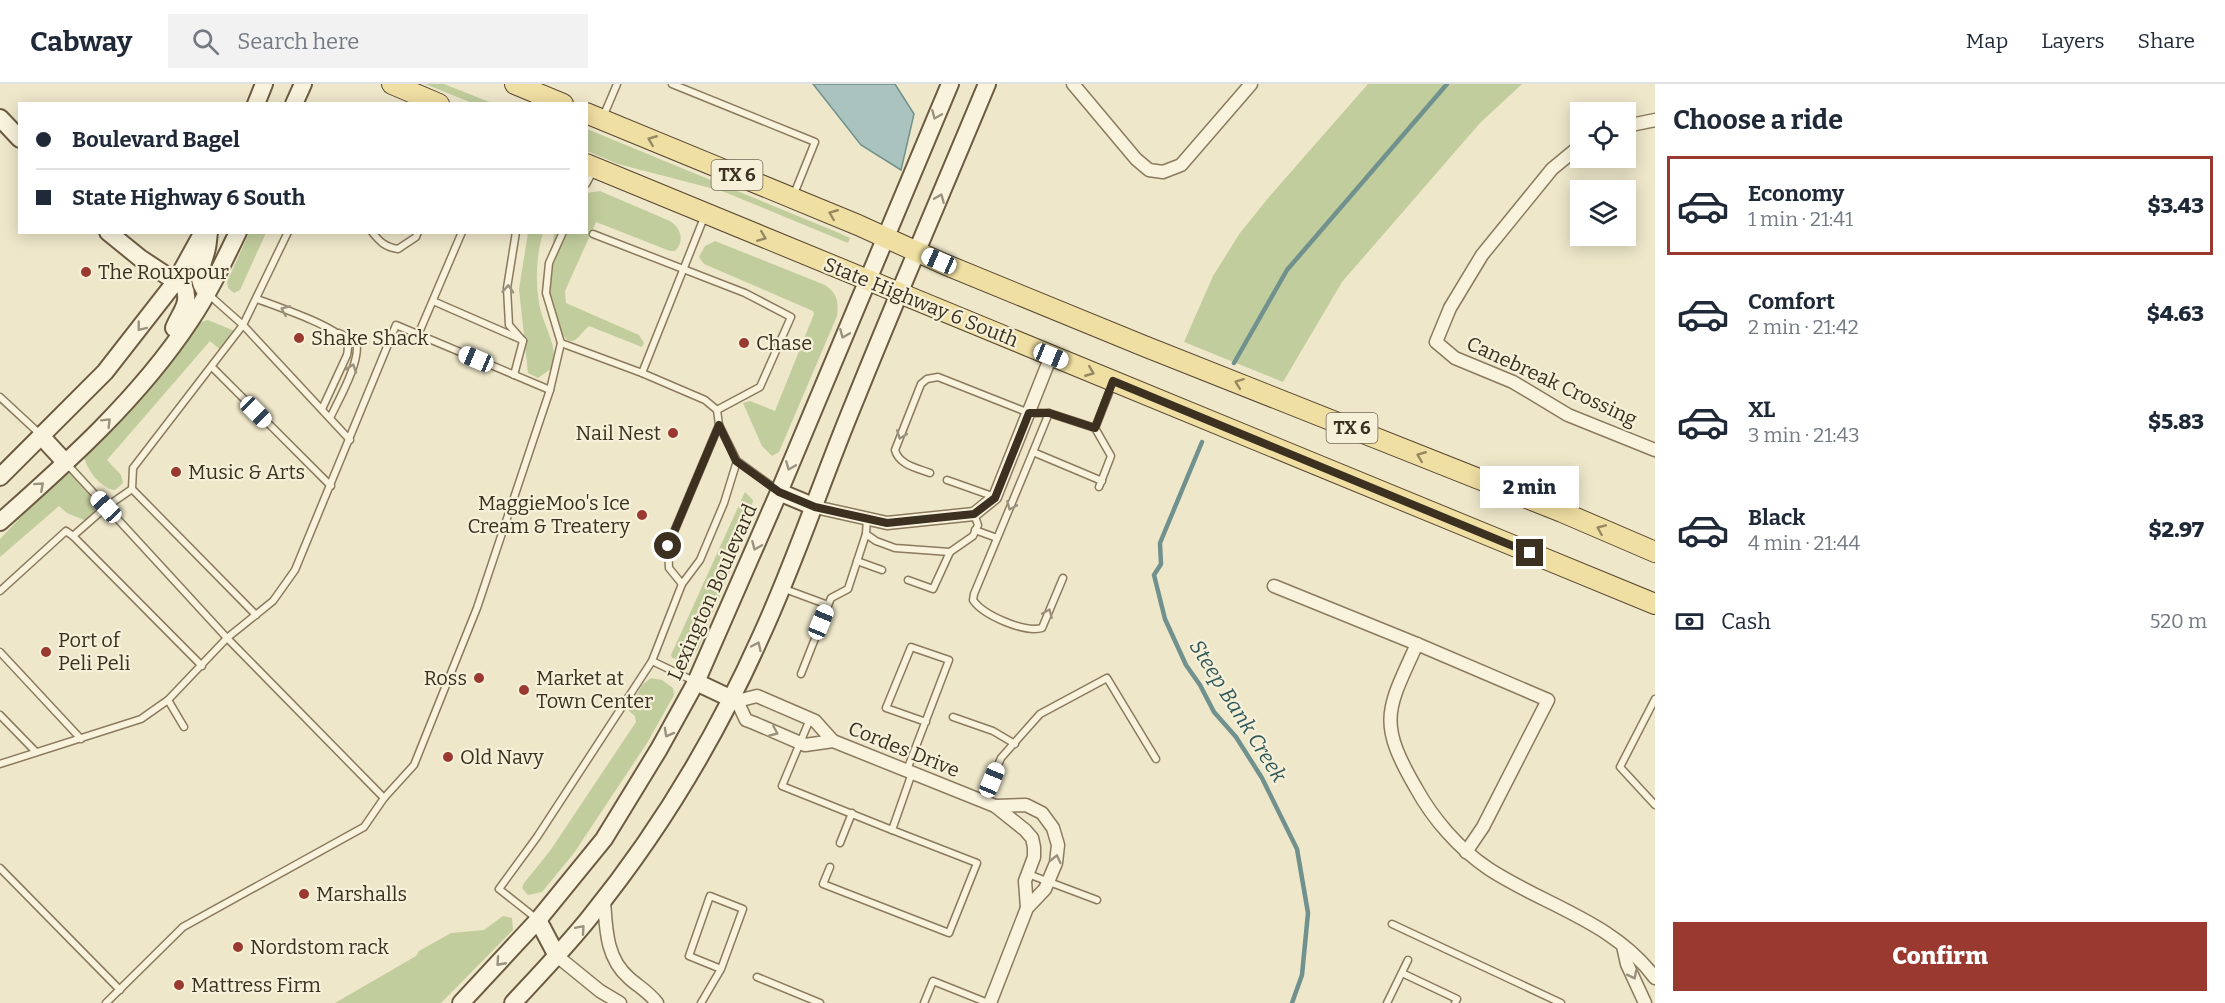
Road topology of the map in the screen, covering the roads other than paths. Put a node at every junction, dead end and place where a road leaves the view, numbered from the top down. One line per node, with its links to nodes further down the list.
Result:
1 (264, 84): 11 (main road)
2 (303, 84): 12 (main road)
3 (392, 84): 13 (main road)
4 (515, 84): 14 (main road)
5 (617, 84): 15 (lane)
6 (672, 84): 22 (lane)
7 (950, 84): 35 (main road, Lexington Boulevard, one-way to 35)
8 (987, 84): 36 (main road, one-way to 8)
9 (1073, 84): 10 (street)
10 (1251, 84)
11 (257, 102)
12 (295, 102)
13 (434, 102)
14 (558, 102)
15 (594, 116): 22 (main road, TX 6, one-way to 15)
16 (0, 118): 19 (main road)
17 (1655, 120): 18 (street)
18 (1636, 124)
19 (18, 137)
20 (1570, 154): 66 (street, Canebreak Crossing)
21 (589, 172): 23 (main road, State Highway 6 South / TX 6)
22 (793, 198): 35 (main road, TX 6, one-way to 22)
23 (705, 213): 37 (lane); 38 (main road, State Highway 6 South / TX 6, one-way to 38)
24 (110, 234): 39 (main road)
25 (202, 234): 39 (main road)
26 (209, 234): 40 (main road)
27 (237, 234): 40 (main road)
28 (287, 234): 42 (lane)
29 (374, 234): 30 (lane)
30 (417, 234)
31 (461, 234): 43 (lane)
32 (516, 234): 47 (lane, one-way to 32)
33 (562, 234): 48 (lane)
34 (593, 234): 37 (lane)
35 (886, 237): 36 (main road, TX 6); 38 (main road, Lexington Boulevard)
36 (918, 252): 41 (main road); 87 (main road, TX 6, one-way to 36)
37 (682, 270): 52 (lane); 58 (lane)
38 (867, 280): 41 (main road, State Highway 6 South / TX 6); 75 (main road, Lexington Boulevard, one-way to 75)
39 (176, 281): 50 (main road); 64 (main road, one-way to 64)
40 (207, 293): 44 (lane); 50 (main road)
41 (900, 293): 49 (main road, State Highway 6 South / TX 6); 78 (main road)
42 (257, 298): 44 (lane); 45 (lane, one-way to 42)
43 (433, 301): 46 (lane); 47 (lane)
44 (243, 325): 51 (lane); 57 (lane)
45 (332, 330): 57 (lane); 61 (lane, one-way to 45)
46 (418, 335): 53 (lane); 65 (lane)
47 (523, 341): 53 (lane)
48 (561, 344): 52 (lane); 55 (lane)
49 (1051, 356): 54 (main road, State Highway 6 South / TX 6, one-way to 54); 59 (street)
50 (163, 357): 69 (main road, one-way to 50)
51 (212, 367): 73 (lane); 74 (lane)
52 (642, 373): 58 (lane)
53 (514, 375): 55 (lane)
54 (1113, 381): 63 (lane); 96 (main road, State Highway 6 South / TX 6)
55 (550, 390): 122 (lane)
56 (0, 397): 64 (lane)
57 (322, 409): 61 (lane)
58 (717, 410): 62 (lane)
59 (1029, 413): 60 (lane); 70 (lane, one-way to 70); 76 (street)
60 (1049, 413): 63 (lane); 67 (lane)
61 (330, 418): 65 (lane)
62 (719, 425): 68 (lane); 92 (lane)
63 (1095, 428): 67 (lane)
64 (41, 436): 69 (main road); 71 (main road)
65 (350, 440): 73 (lane)
66 (1655, 450)
67 (1034, 452): 85 (lane, one-way to 85)
68 (736, 461): 75 (lane); 92 (lane)
69 (66, 463): 77 (lane); 81 (main road, one-way to 69)
70 (930, 473)
71 (0, 477)
72 (947, 480): 76 (lane)
73 (331, 486): 98 (lane)
74 (132, 489): 77 (lane); 98 (lane)
75 (779, 492): 78 (main road); 105 (main road, Lexington Boulevard, one-way to 105)
76 (995, 498): 79 (street)
77 (106, 507): 84 (lane); 99 (lane)
78 (815, 507): 80 (street); 94 (main road)
79 (974, 514): 80 (street); 82 (lane)
80 (867, 518): 83 (lane)
81 (0, 522)
82 (975, 530): 85 (lane); 86 (lane)
83 (866, 534): 86 (lane); 88 (lane)
84 (73, 536): 95 (lane); 103 (lane)
85 (997, 538): 90 (lane, one-way to 90)
86 (950, 552): 91 (lane)
87 (1655, 552)
88 (857, 561): 89 (lane); 97 (lane)
89 (882, 570)
90 (1063, 578)
91 (908, 580)
92 (682, 584): 102 (lane)
93 (1274, 586): 100 (street)
94 (782, 588): 97 (lane); 108 (main road, one-way to 94)
95 (0, 591)
96 (1655, 603)
97 (828, 605): 104 (lane)
98 (256, 615): 99 (lane)
99 (227, 638): 103 (lane); 122 (lane)
100 (1417, 644): 128 (street); 128 (street)
101 (0, 652): 114 (lane)
102 (652, 661): 105 (lane); 136 (lane)
103 (202, 666): 107 (lane)
104 (801, 674)
105 (696, 682): 108 (main road); 136 (main road, Lexington Boulevard, one-way to 136)
106 (1655, 699): 124 (lane)
107 (168, 700): 113 (lane); 114 (lane)
108 (734, 700): 111 (street, Cordes Drive); 116 (street, Cordes Drive, one-way to 116); 133 (main road)
109 (0, 714): 118 (lane)
110 (953, 717): 117 (lane)
111 (810, 719): 115 (street, Cordes Drive); 116 (lane)
112 (926, 722): 112 (lane); 121 (lane)
113 (184, 727)
114 (81, 739): 118 (lane)
115 (833, 741): 116 (street, Cordes Drive); 121 (street, Cordes Drive)
116 (800, 743): 125 (lane)
117 (1015, 744): 119 (lane); 123 (lane)
118 (36, 752): 120 (lane)
119 (1156, 759)
120 (0, 764)
121 (909, 772): 123 (street, Cordes Drive); 126 (lane)
122 (384, 798): 145 (lane)
123 (989, 804): 131 (street, Cordes Drive); 132 (street, Cordes Drive, one-way to 123)
124 (1655, 805)
125 (852, 813): 126 (lane); 127 (lane)
126 (892, 830): 129 (lane)
127 (840, 843)
128 (1466, 852): 138 (street)
129 (830, 867)
130 (0, 868): 145 (lane)
131 (1028, 874): 132 (lane); 135 (street, Cordes Drive)
132 (1048, 881): 134 (lane); 135 (street, Cordes Drive)
133 (604, 900): 139 (main road, one-way to 133); 152 (street)
134 (1097, 900)
135 (1028, 908): 155 (street, Cordes Drive)
136 (538, 920): 139 (main road); 149 (main road, Lexington Boulevard, one-way to 149)
137 (1392, 924): 157 (lane)
138 (1623, 946): 144 (street); 158 (street, one-way to 158)
139 (557, 956): 150 (main road); 151 (street)
140 (1408, 960): 142 (lane)
141 (721, 969): 141 (lane); 153 (lane)
142 (1402, 973): 147 (lane); 156 (lane)
143 (757, 977): 146 (lane)
144 (1655, 978)
145 (120, 990): 148 (lane)
146 (816, 1002)
147 (1390, 1002)
148 (106, 1003)
149 (461, 1003)
150 (513, 1003)
151 (621, 1003)
152 (657, 1003)
153 (701, 1003)
154 (924, 1003): 155 (lane)
155 (989, 1003)
156 (1455, 1003)
157 (1561, 1003)
158 (1646, 1003)

